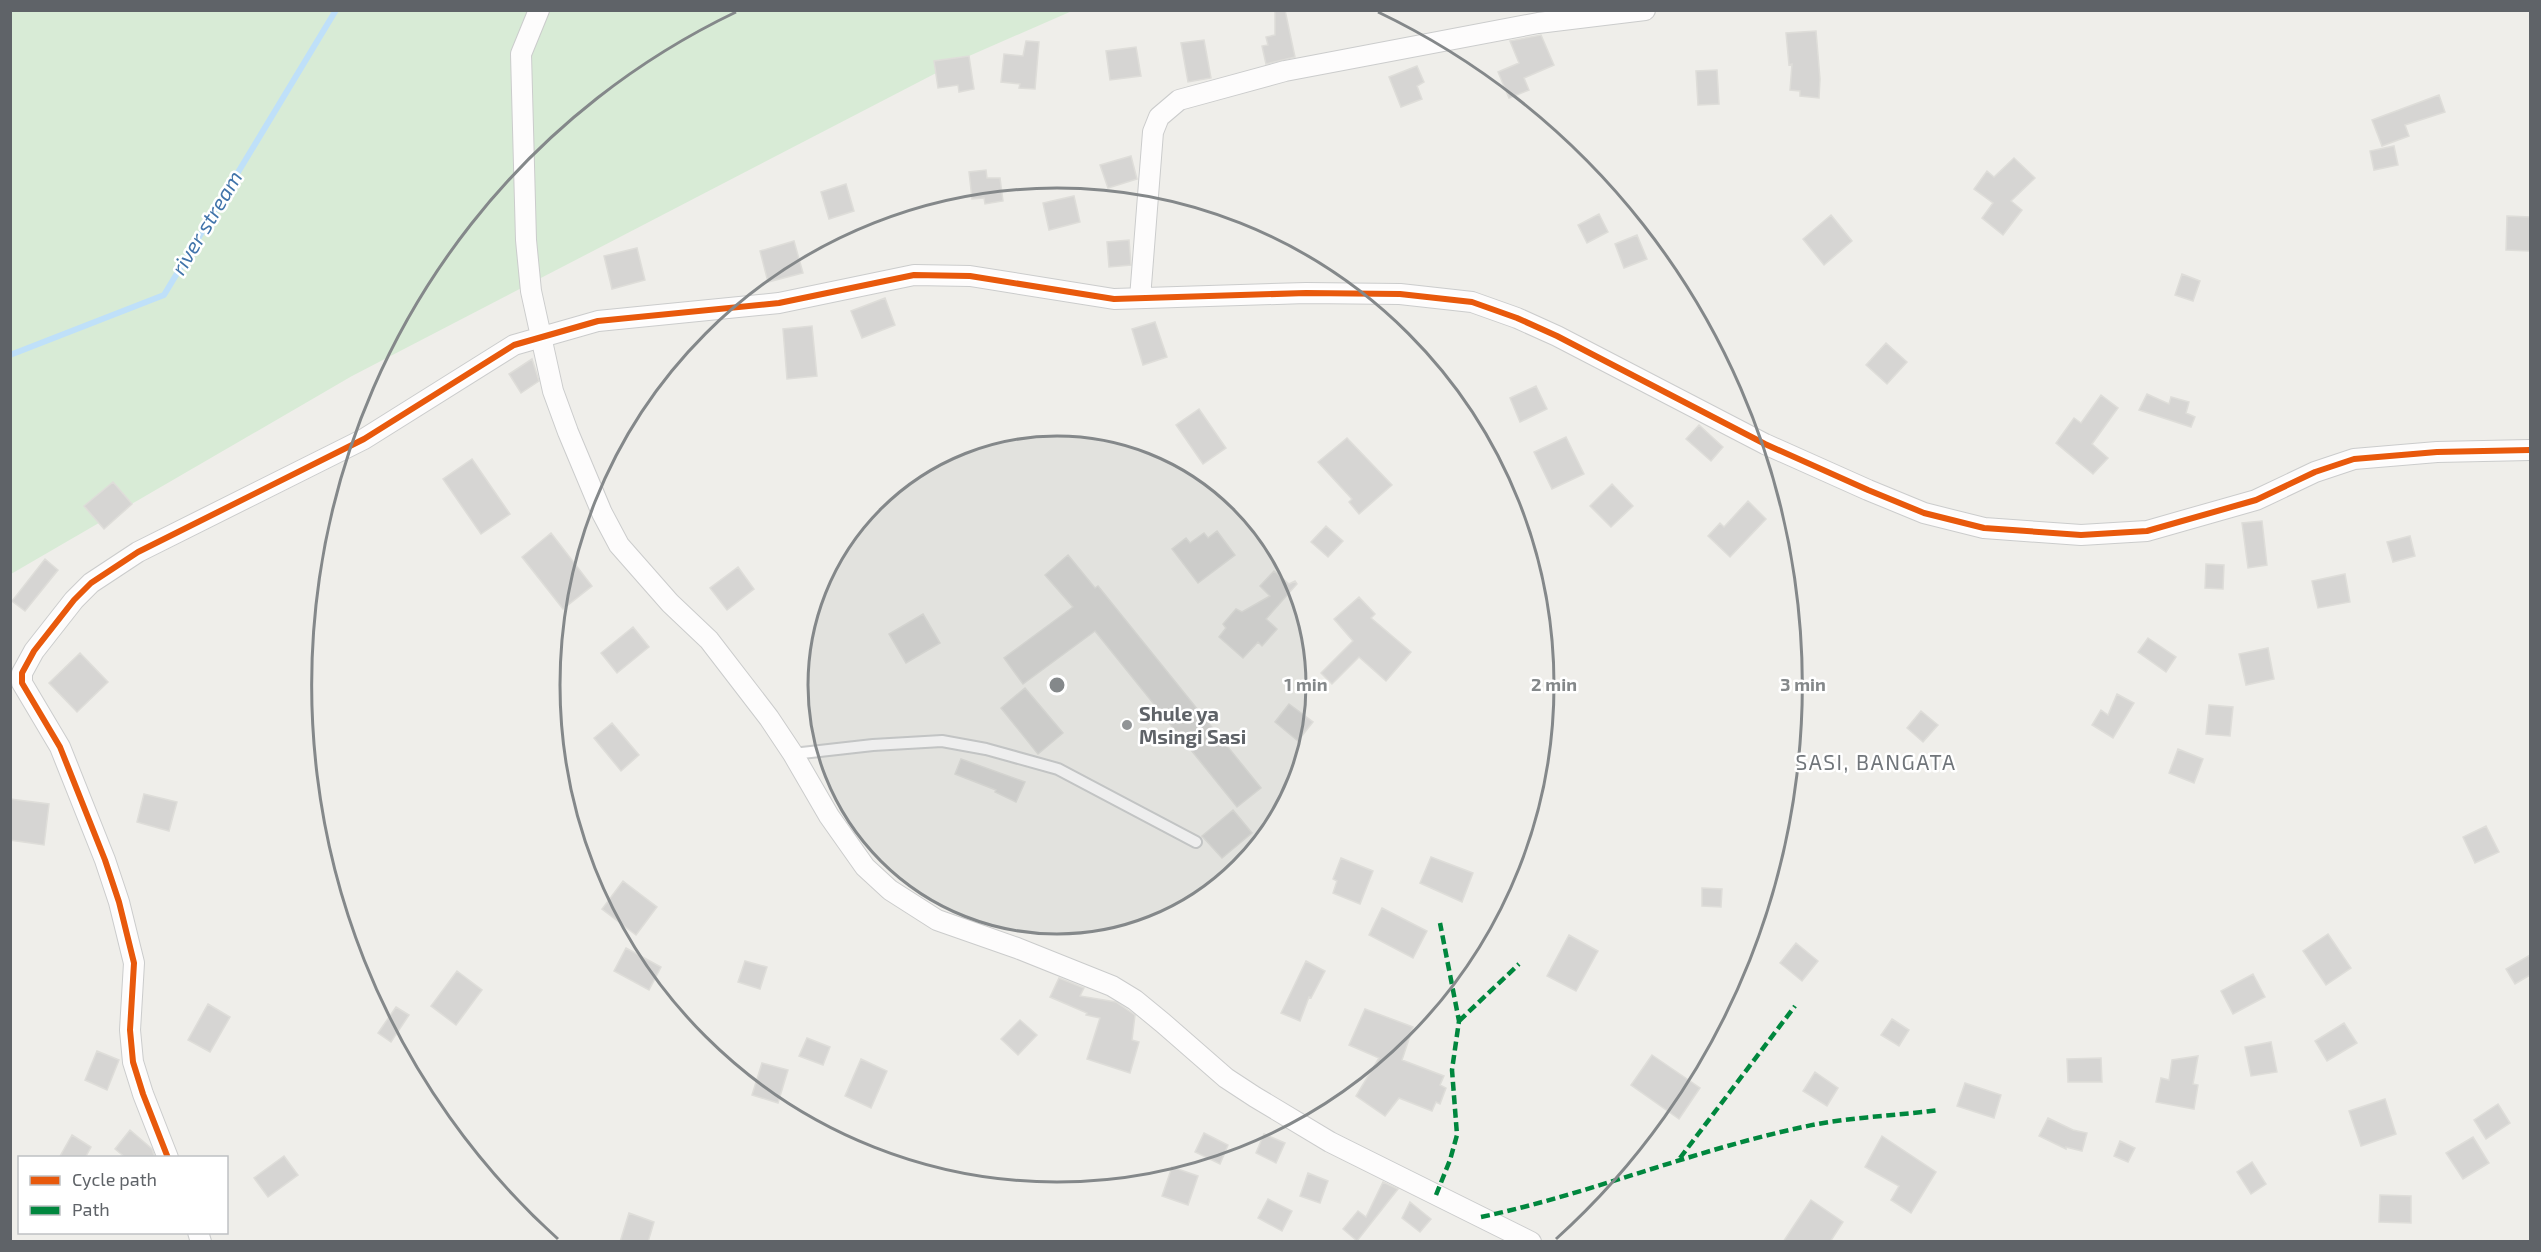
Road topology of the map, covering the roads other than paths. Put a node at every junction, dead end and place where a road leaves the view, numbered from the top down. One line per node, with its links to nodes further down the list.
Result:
1 (539, 10): 4 (street)
2 (1645, 10): 3 (street)
3 (1140, 298): 4 (street); 5 (street)
4 (541, 336): 6 (street); 8 (street)
5 (2530, 450)
6 (793, 754): 7 (lane); 9 (street)
7 (1196, 842)
8 (167, 1156)
9 (1531, 1242)

